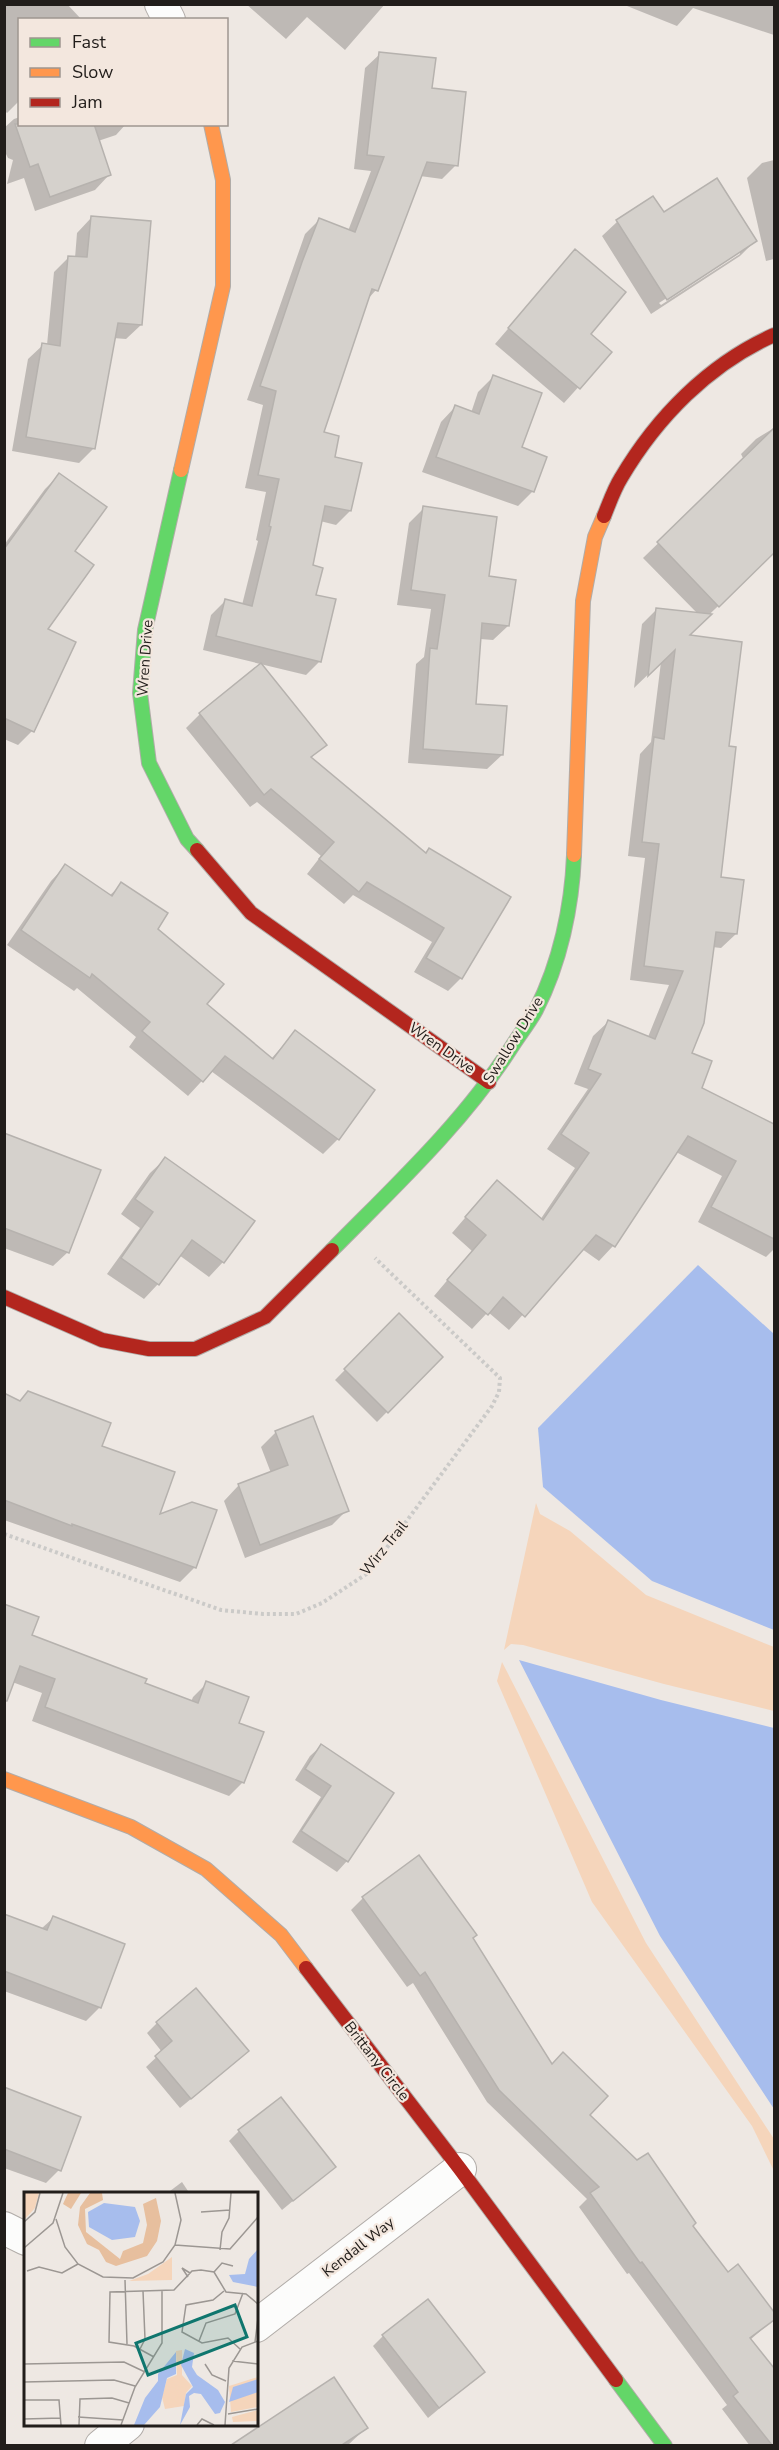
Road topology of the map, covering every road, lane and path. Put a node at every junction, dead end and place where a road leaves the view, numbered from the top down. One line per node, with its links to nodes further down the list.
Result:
1 (161, 4): 2 (street)
2 (168, 18)
3 (211, 126): 5 (street, Wren Drive)
4 (774, 335): 5 (street, Swallow Drive)
5 (489, 1082): 7 (street, Swallow Drive)
6 (375, 1258): 8 (path, Wirz Trail)
7 (4, 1297)
8 (4, 1534)
9 (4, 1779): 10 (street, Brittany Circle)
10 (460, 2169): 13 (street, Kendall Way); 16 (street, Brittany Circle)
11 (4, 2228): 12 (street)
12 (24, 2238)
13 (258, 2324)
14 (125, 2426): 15 (street)
15 (100, 2445)
16 (665, 2445)

